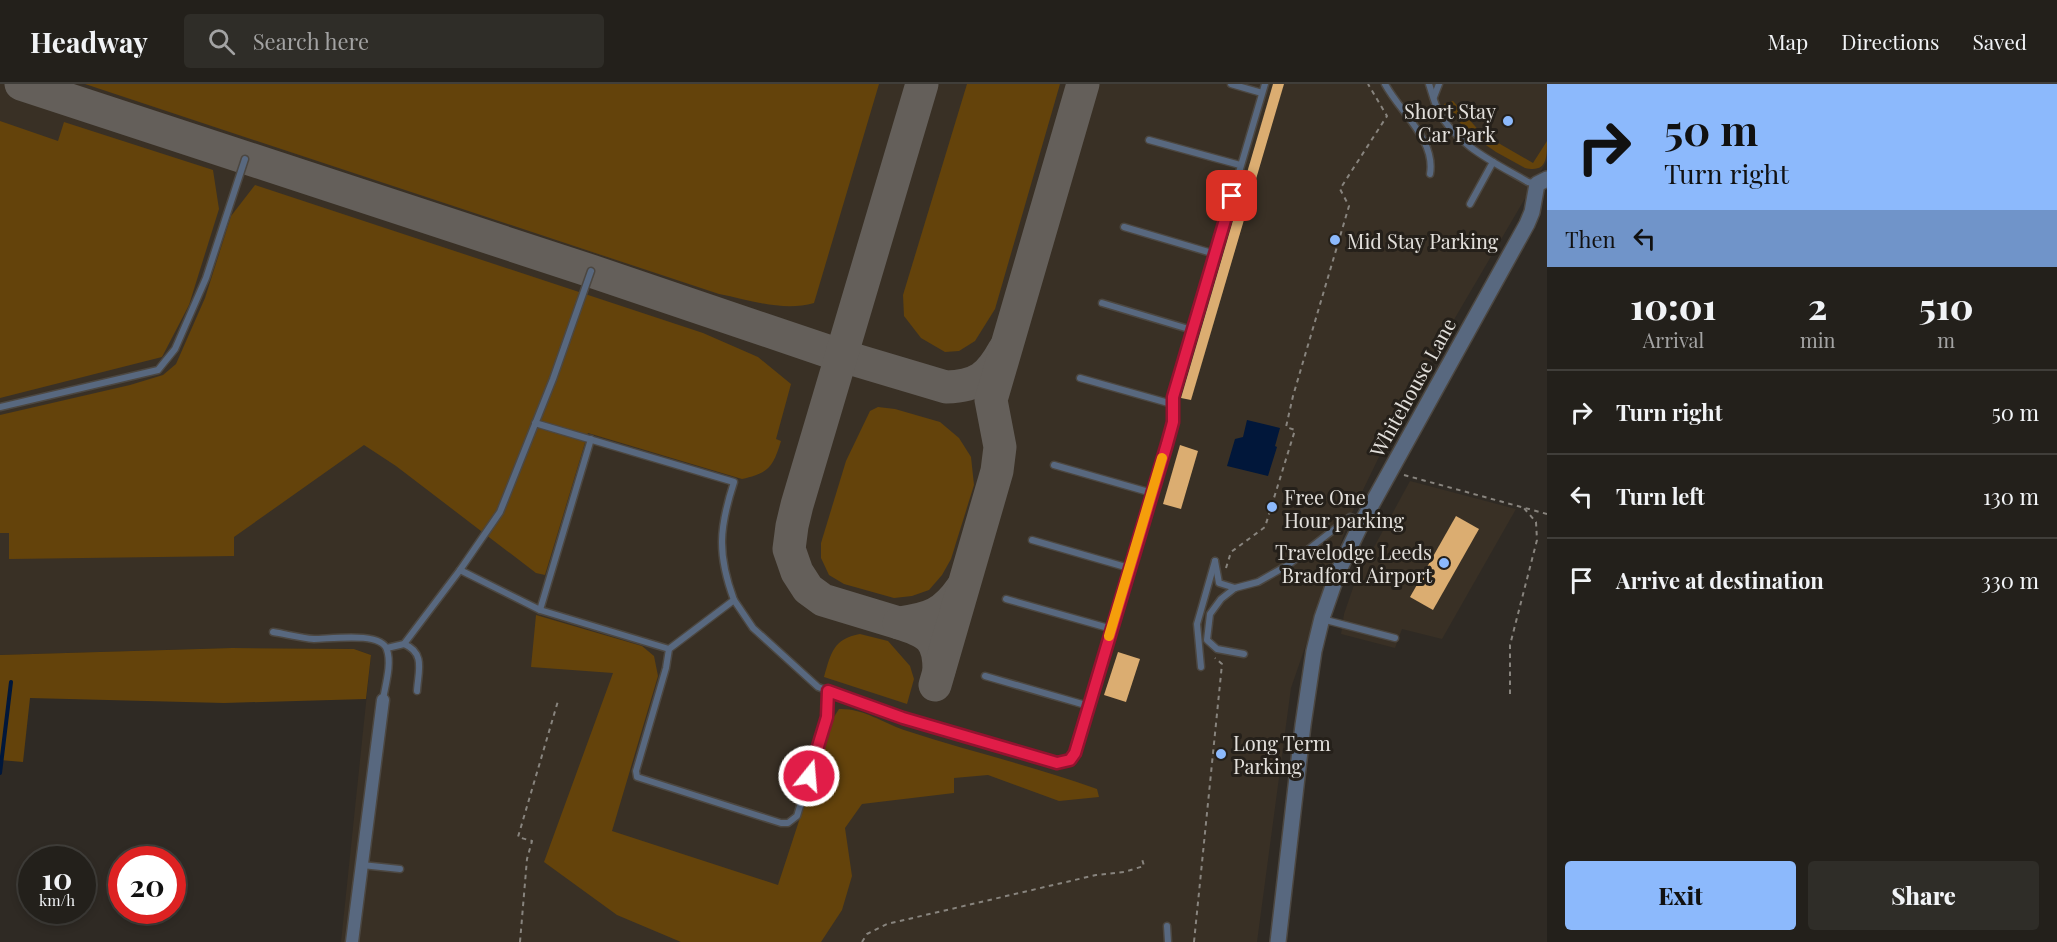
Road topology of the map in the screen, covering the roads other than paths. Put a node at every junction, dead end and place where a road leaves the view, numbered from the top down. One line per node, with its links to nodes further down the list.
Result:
1 (1231, 84): 6 (lane)
2 (1265, 84): 6 (lane)
3 (1385, 84): 12 (lane)
4 (1429, 84): 7 (lane)
5 (1439, 84): 7 (lane)
6 (1262, 93): 11 (lane)
7 (1434, 98): 10 (lane)
8 (1149, 140): 11 (lane)
9 (245, 159): 22 (lane)
10 (1493, 162): 13 (lane); 14 (lane)
11 (1240, 165): 16 (lane)
12 (1430, 174)
13 (1542, 181): 27 (street, Whitehouse Lane)
14 (1470, 204)
15 (1124, 227): 16 (lane)
16 (1215, 254): 19 (lane)
17 (591, 271): 23 (lane)
18 (1102, 303): 19 (lane)
19 (1192, 330): 21 (lane)
20 (1080, 378): 21 (lane)
21 (1172, 404): 26 (lane)
22 (0, 407)
23 (535, 423): 24 (lane); 30 (lane)
24 (591, 439): 33 (lane); 34 (lane)
25 (1054, 465): 26 (lane)
26 (1152, 493): 29 (lane)
27 (1362, 522): 31 (lane); 35 (street, Whitehouse Lane)
28 (1032, 540): 29 (lane)
29 (1130, 568): 36 (lane)
30 (460, 570): 34 (lane); 39 (lane)
31 (1235, 588): 42 (lane); 43 (lane)
32 (1006, 599): 36 (lane)
33 (734, 600): 41 (lane); 46 (lane)
34 (540, 610): 41 (lane)
35 (1322, 618): 38 (lane); 54 (street, Whitehouse Lane)
36 (1112, 629): 48 (lane)
37 (273, 632): 40 (lane)
38 (1395, 638)
39 (404, 644): 40 (lane); 45 (lane)
40 (387, 648): 47 (lane)
41 (669, 649): 46 (lane)
42 (1244, 654)
43 (1201, 667)
44 (984, 676): 48 (lane)
45 (417, 691)
46 (828, 691): 48 (lane)
47 (383, 700): 49 (street)
48 (1089, 706)
49 (362, 865): 50 (lane); 52 (street)
50 (400, 869)
51 (1167, 926): 53 (lane)
52 (352, 942)
53 (1168, 942)
54 (1278, 942)

